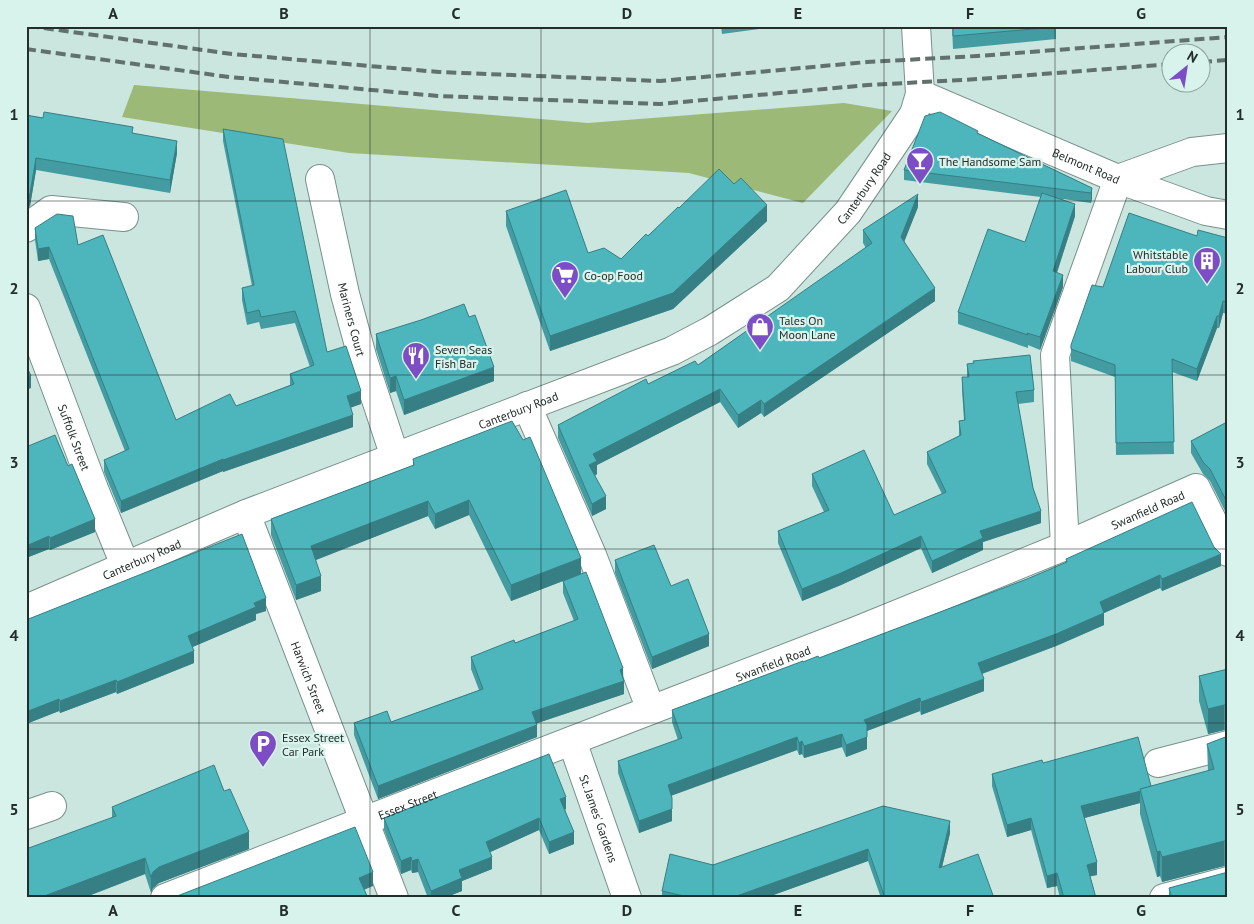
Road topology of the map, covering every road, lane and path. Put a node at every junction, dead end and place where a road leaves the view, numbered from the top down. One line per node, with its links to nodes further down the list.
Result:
1 (916, 26): 2 (street)
2 (920, 94): 5 (street, Belmont Road); 10 (street, Canterbury Road)
3 (1228, 148): 5 (street)
4 (320, 179): 11 (street, Mariners Court)
5 (1118, 179): 6 (street, Belmont Road); 13 (street)
6 (1228, 215)
7 (124, 217): 8 (street)
8 (26, 228)
9 (26, 308): 15 (street, Suffolk Street)
10 (527, 406): 11 (street, Canterbury Road); 17 (street)
11 (394, 458): 12 (street, Canterbury Road)
12 (246, 514): 15 (street, Canterbury Road); 23 (street, Harwich Street)
13 (1065, 546): 14 (street, Swanfield Road); 17 (street, Swanfield Road)
14 (1228, 552)
15 (125, 565): 16 (street, Canterbury Road)
16 (26, 609)
17 (651, 710): 18 (street, Essex Street)
18 (572, 740): 23 (street, Essex Street); 27 (street, St. James' Gardens)
19 (1228, 745): 20 (street)
20 (1158, 762)
21 (52, 806): 22 (street)
22 (26, 815)
23 (364, 821): 25 (street, Essex Street); 26 (street, Harwich Street)
24 (1225, 887): 28 (street)
25 (165, 898)
26 (394, 898)
27 (627, 898)
28 (1164, 898)

